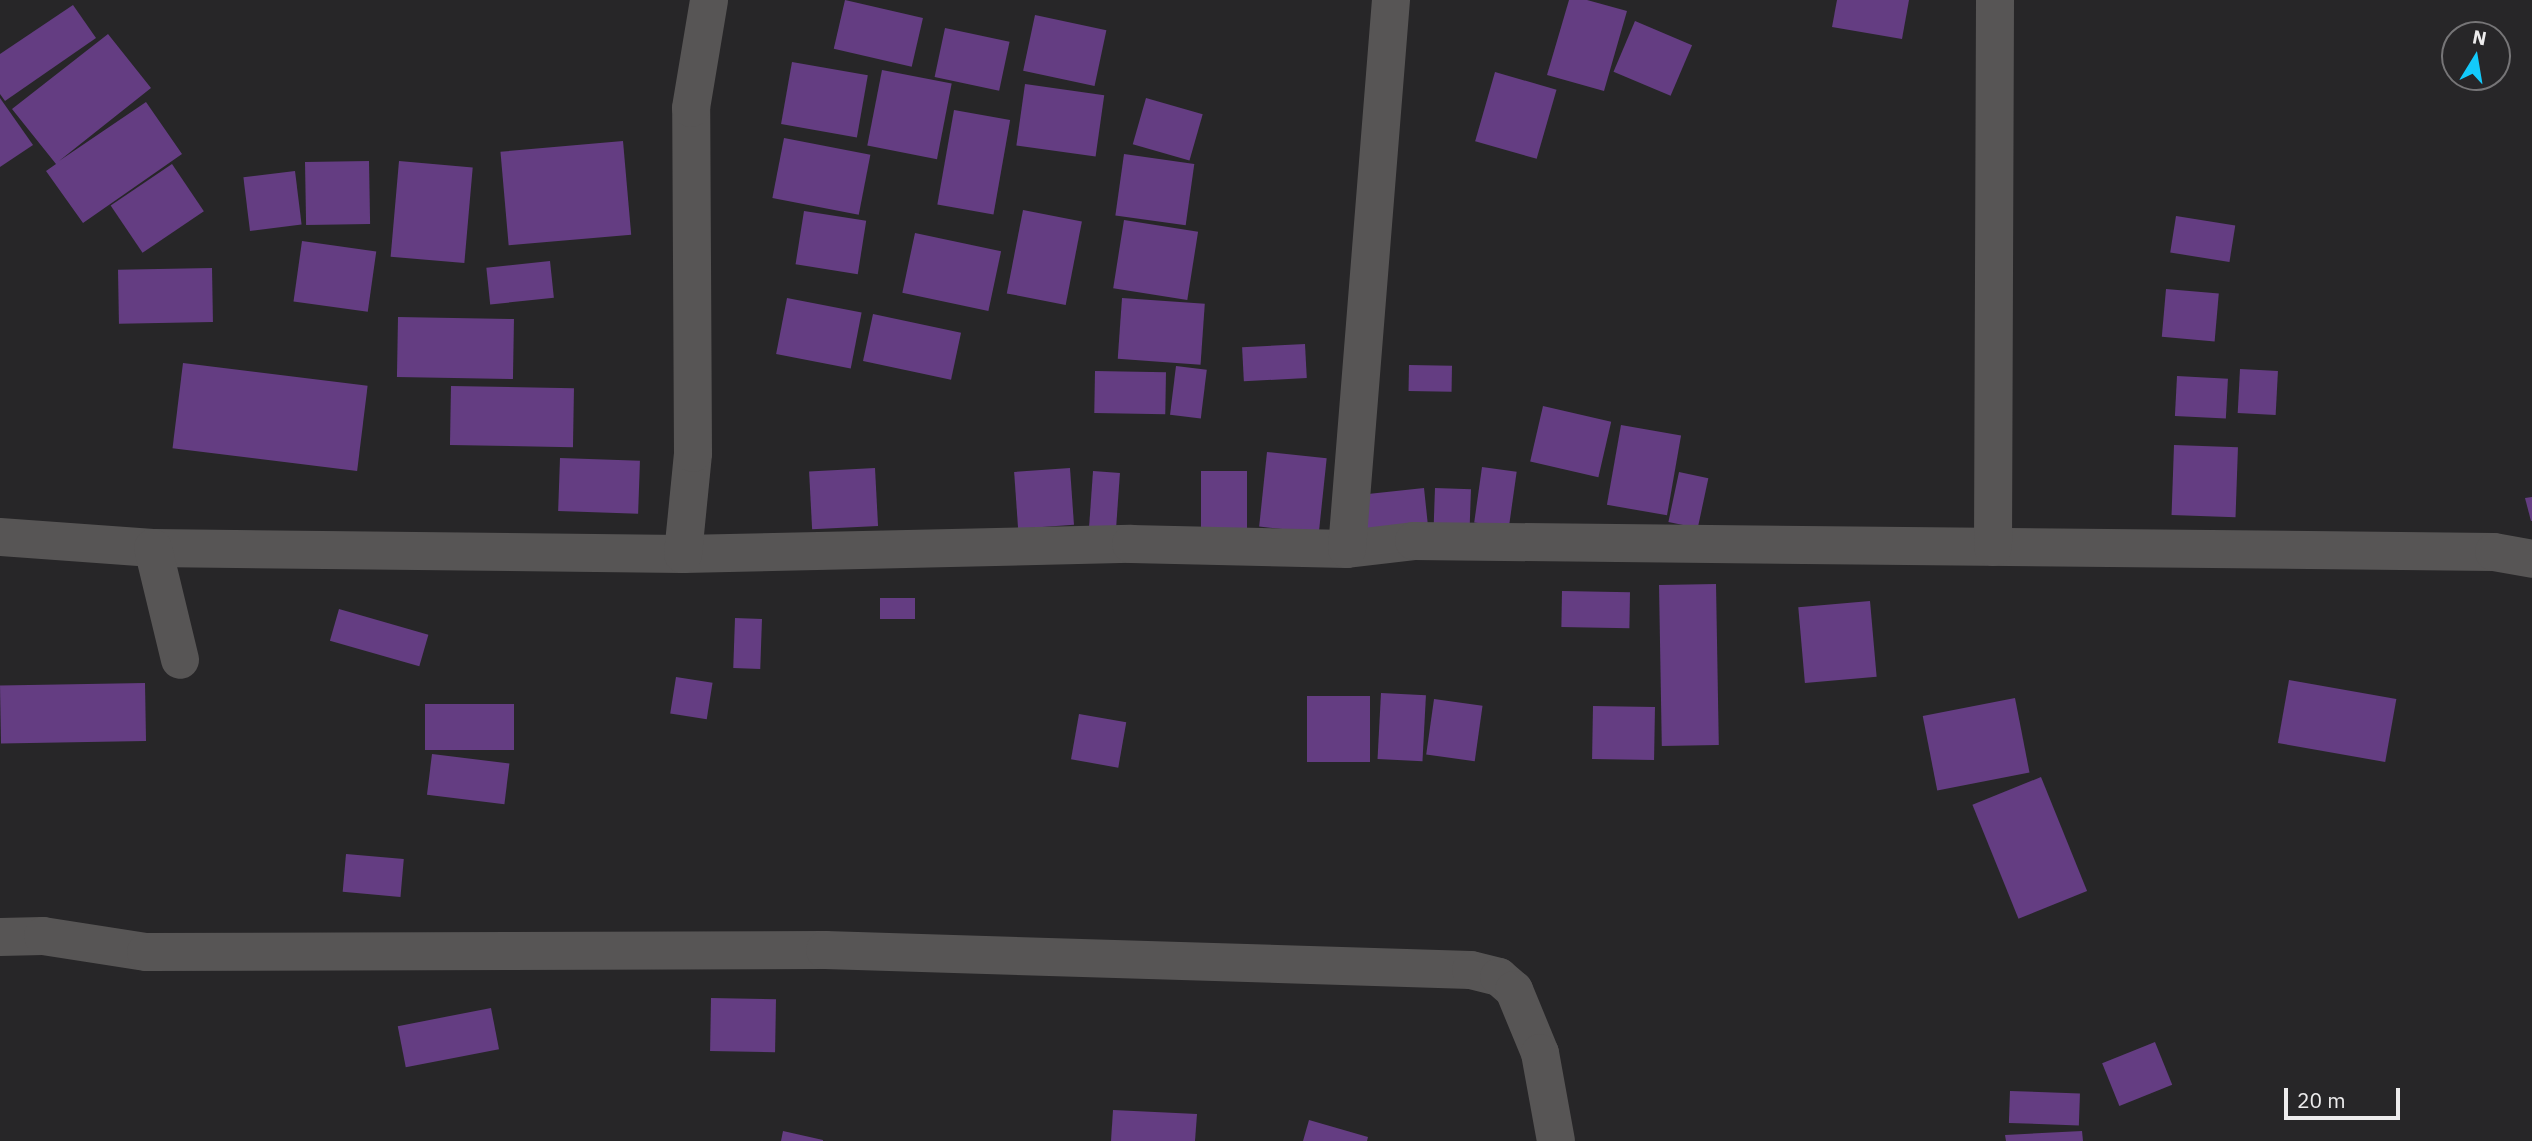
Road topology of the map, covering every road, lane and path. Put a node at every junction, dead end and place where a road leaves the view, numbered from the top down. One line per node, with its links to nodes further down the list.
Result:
1 (709, 0): 8 (street)
2 (1391, 0): 7 (street)
3 (1995, 0): 5 (street)
4 (0, 537): 6 (street)
5 (1993, 547): 7 (street); 9 (street)
6 (153, 548): 8 (street); 10 (street)
7 (1347, 549): 8 (street)
8 (683, 554)
9 (2532, 559)
10 (180, 660)
11 (0, 937): 12 (street)
12 (1556, 1141)

